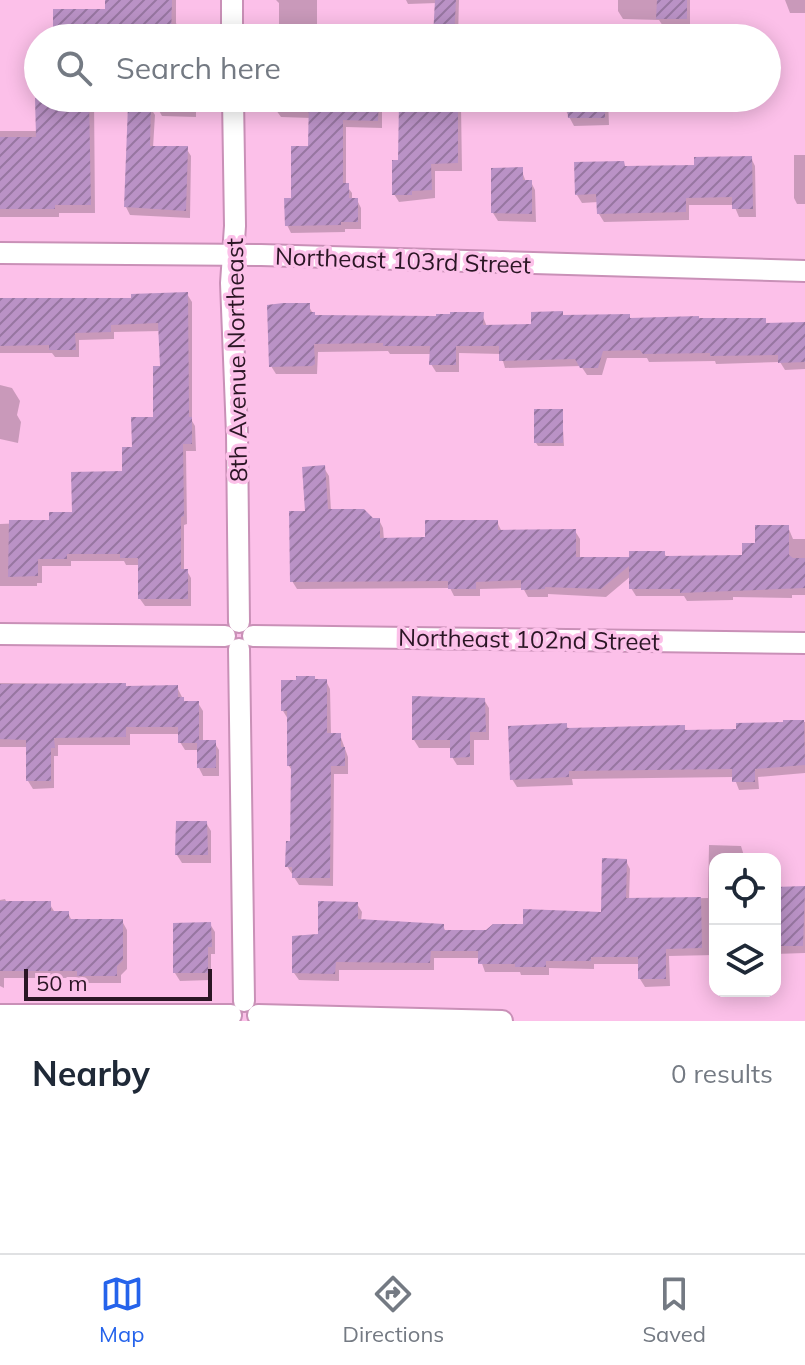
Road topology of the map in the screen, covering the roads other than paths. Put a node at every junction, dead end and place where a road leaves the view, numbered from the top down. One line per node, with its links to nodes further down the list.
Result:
1 (232, 0): 2 (street)
2 (232, 24)
3 (233, 112): 5 (street, 8th Avenue Northeast)
4 (0, 253): 5 (street, Northeast 103rd Street)
5 (233, 255): 6 (street, Northeast 103rd Street); 8 (street, 8th Avenue Northeast)
6 (805, 271)
7 (0, 634): 8 (street, Northeast 102nd Street)
8 (239, 636): 9 (street, Northeast 102nd Street); 11 (street, 8th Avenue Northeast)
9 (805, 643)
10 (0, 1015): 11 (street)
11 (244, 1015): 12 (street)
12 (502, 1021)

